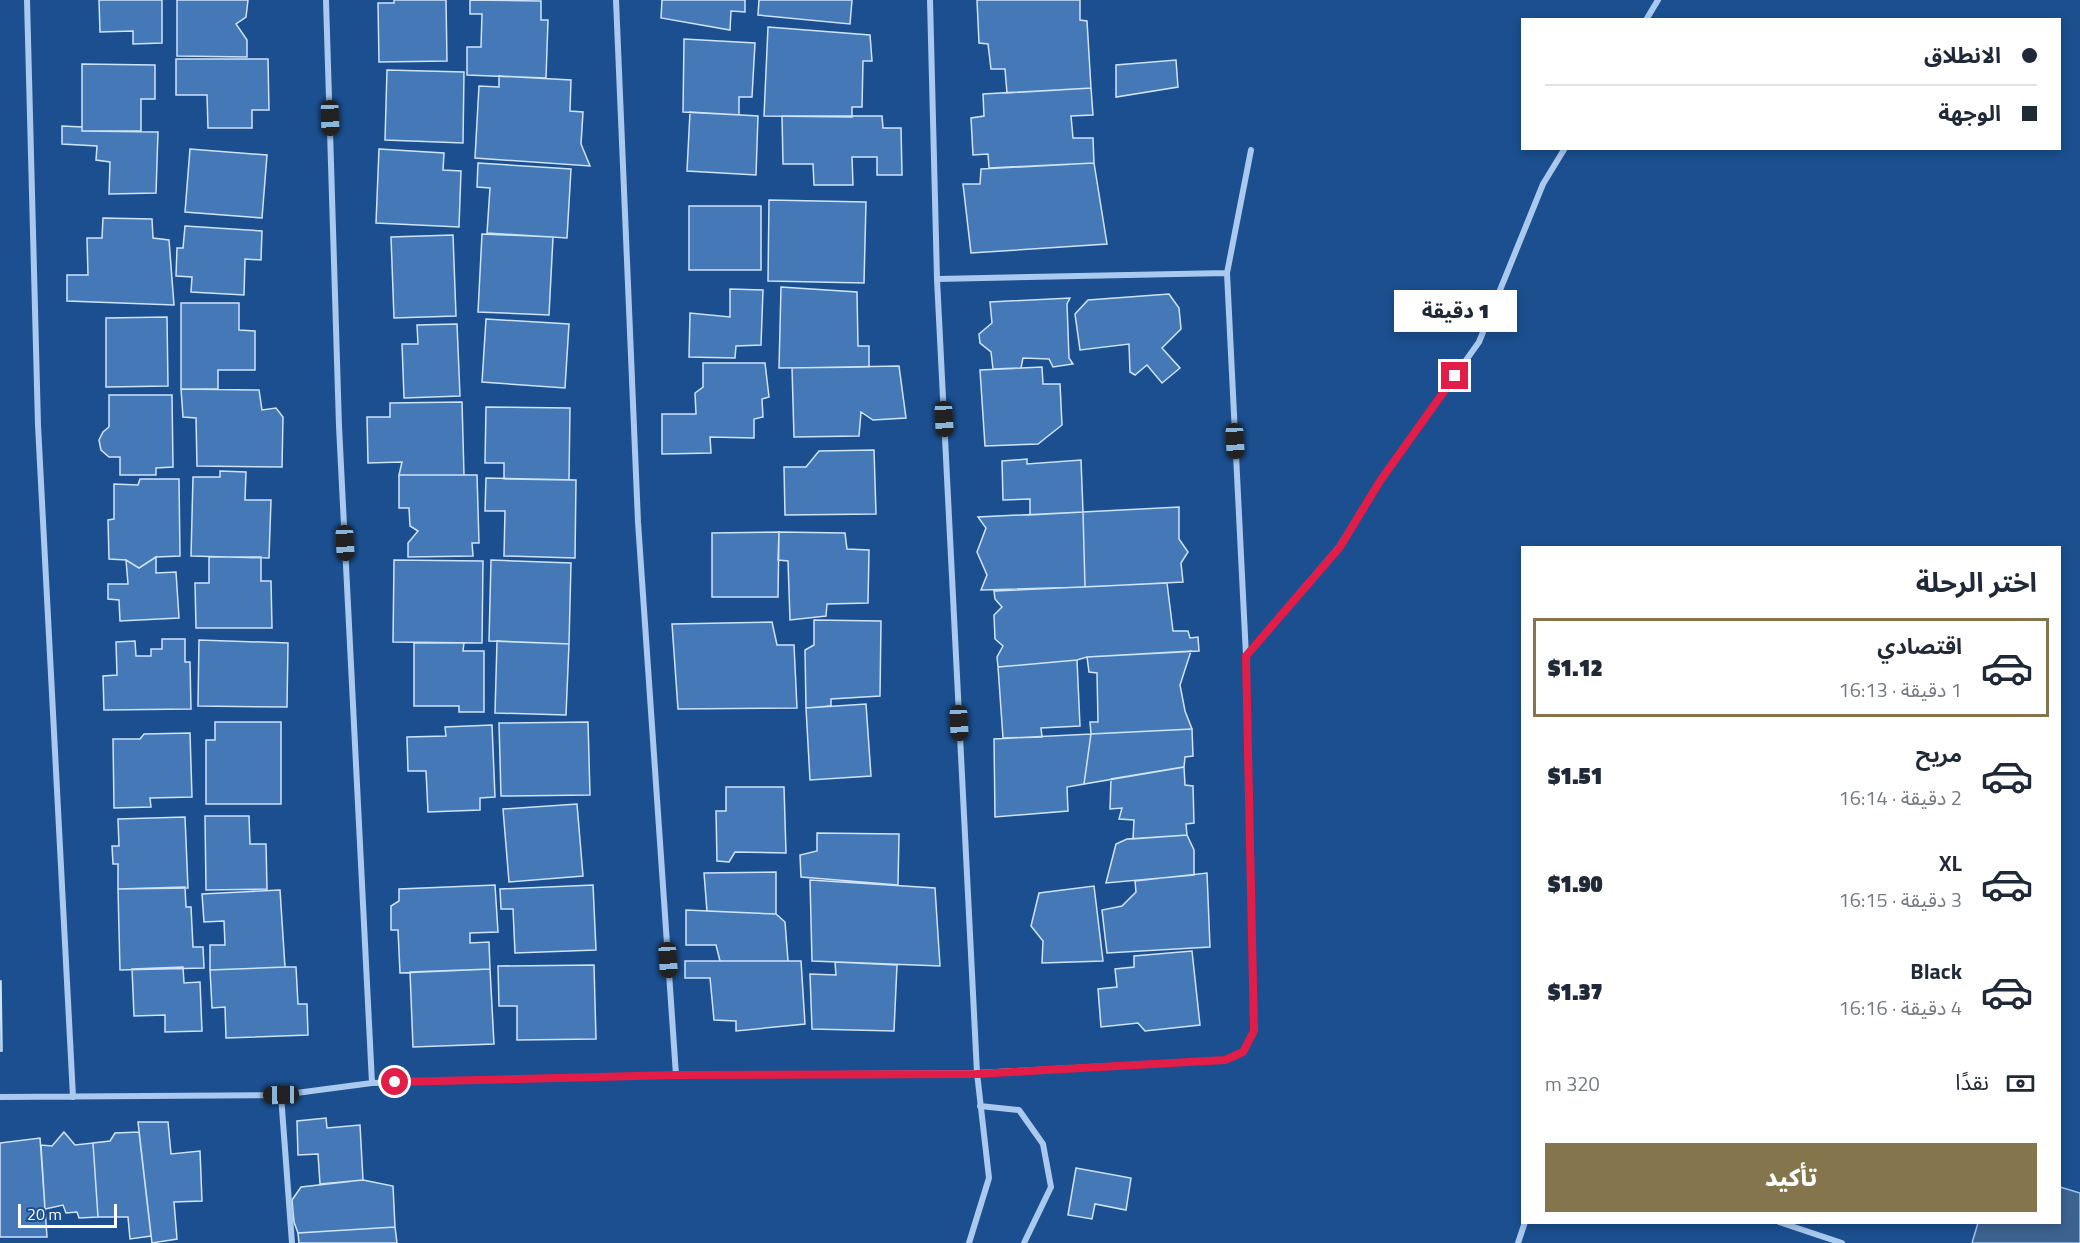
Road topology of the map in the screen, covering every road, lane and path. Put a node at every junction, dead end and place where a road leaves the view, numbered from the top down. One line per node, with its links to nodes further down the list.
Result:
1 (27, 0): 17 (street)
2 (326, 0): 14 (street)
3 (616, 0): 13 (street)
4 (930, 0): 10 (street)
5 (1658, 0): 6 (street)
6 (1647, 18)
7 (1251, 150): 9 (street)
8 (1564, 150): 11 (street)
9 (1227, 273): 10 (street); 11 (street)
10 (937, 279): 12 (street)
11 (1246, 656): 12 (street)
12 (977, 1074): 13 (street); 18 (street)
13 (676, 1075): 14 (street)
14 (372, 1083): 15 (street)
15 (281, 1095): 17 (street); 21 (street)
16 (0, 1097): 17 (street)
17 (73, 1097)
18 (980, 1106): 22 (street); 23 (street)
19 (1524, 1224): 24 (street)
20 (1785, 1224): 25 (street)
21 (292, 1243)
22 (969, 1243)
23 (1023, 1243)
24 (1518, 1243)
25 (1842, 1243)

